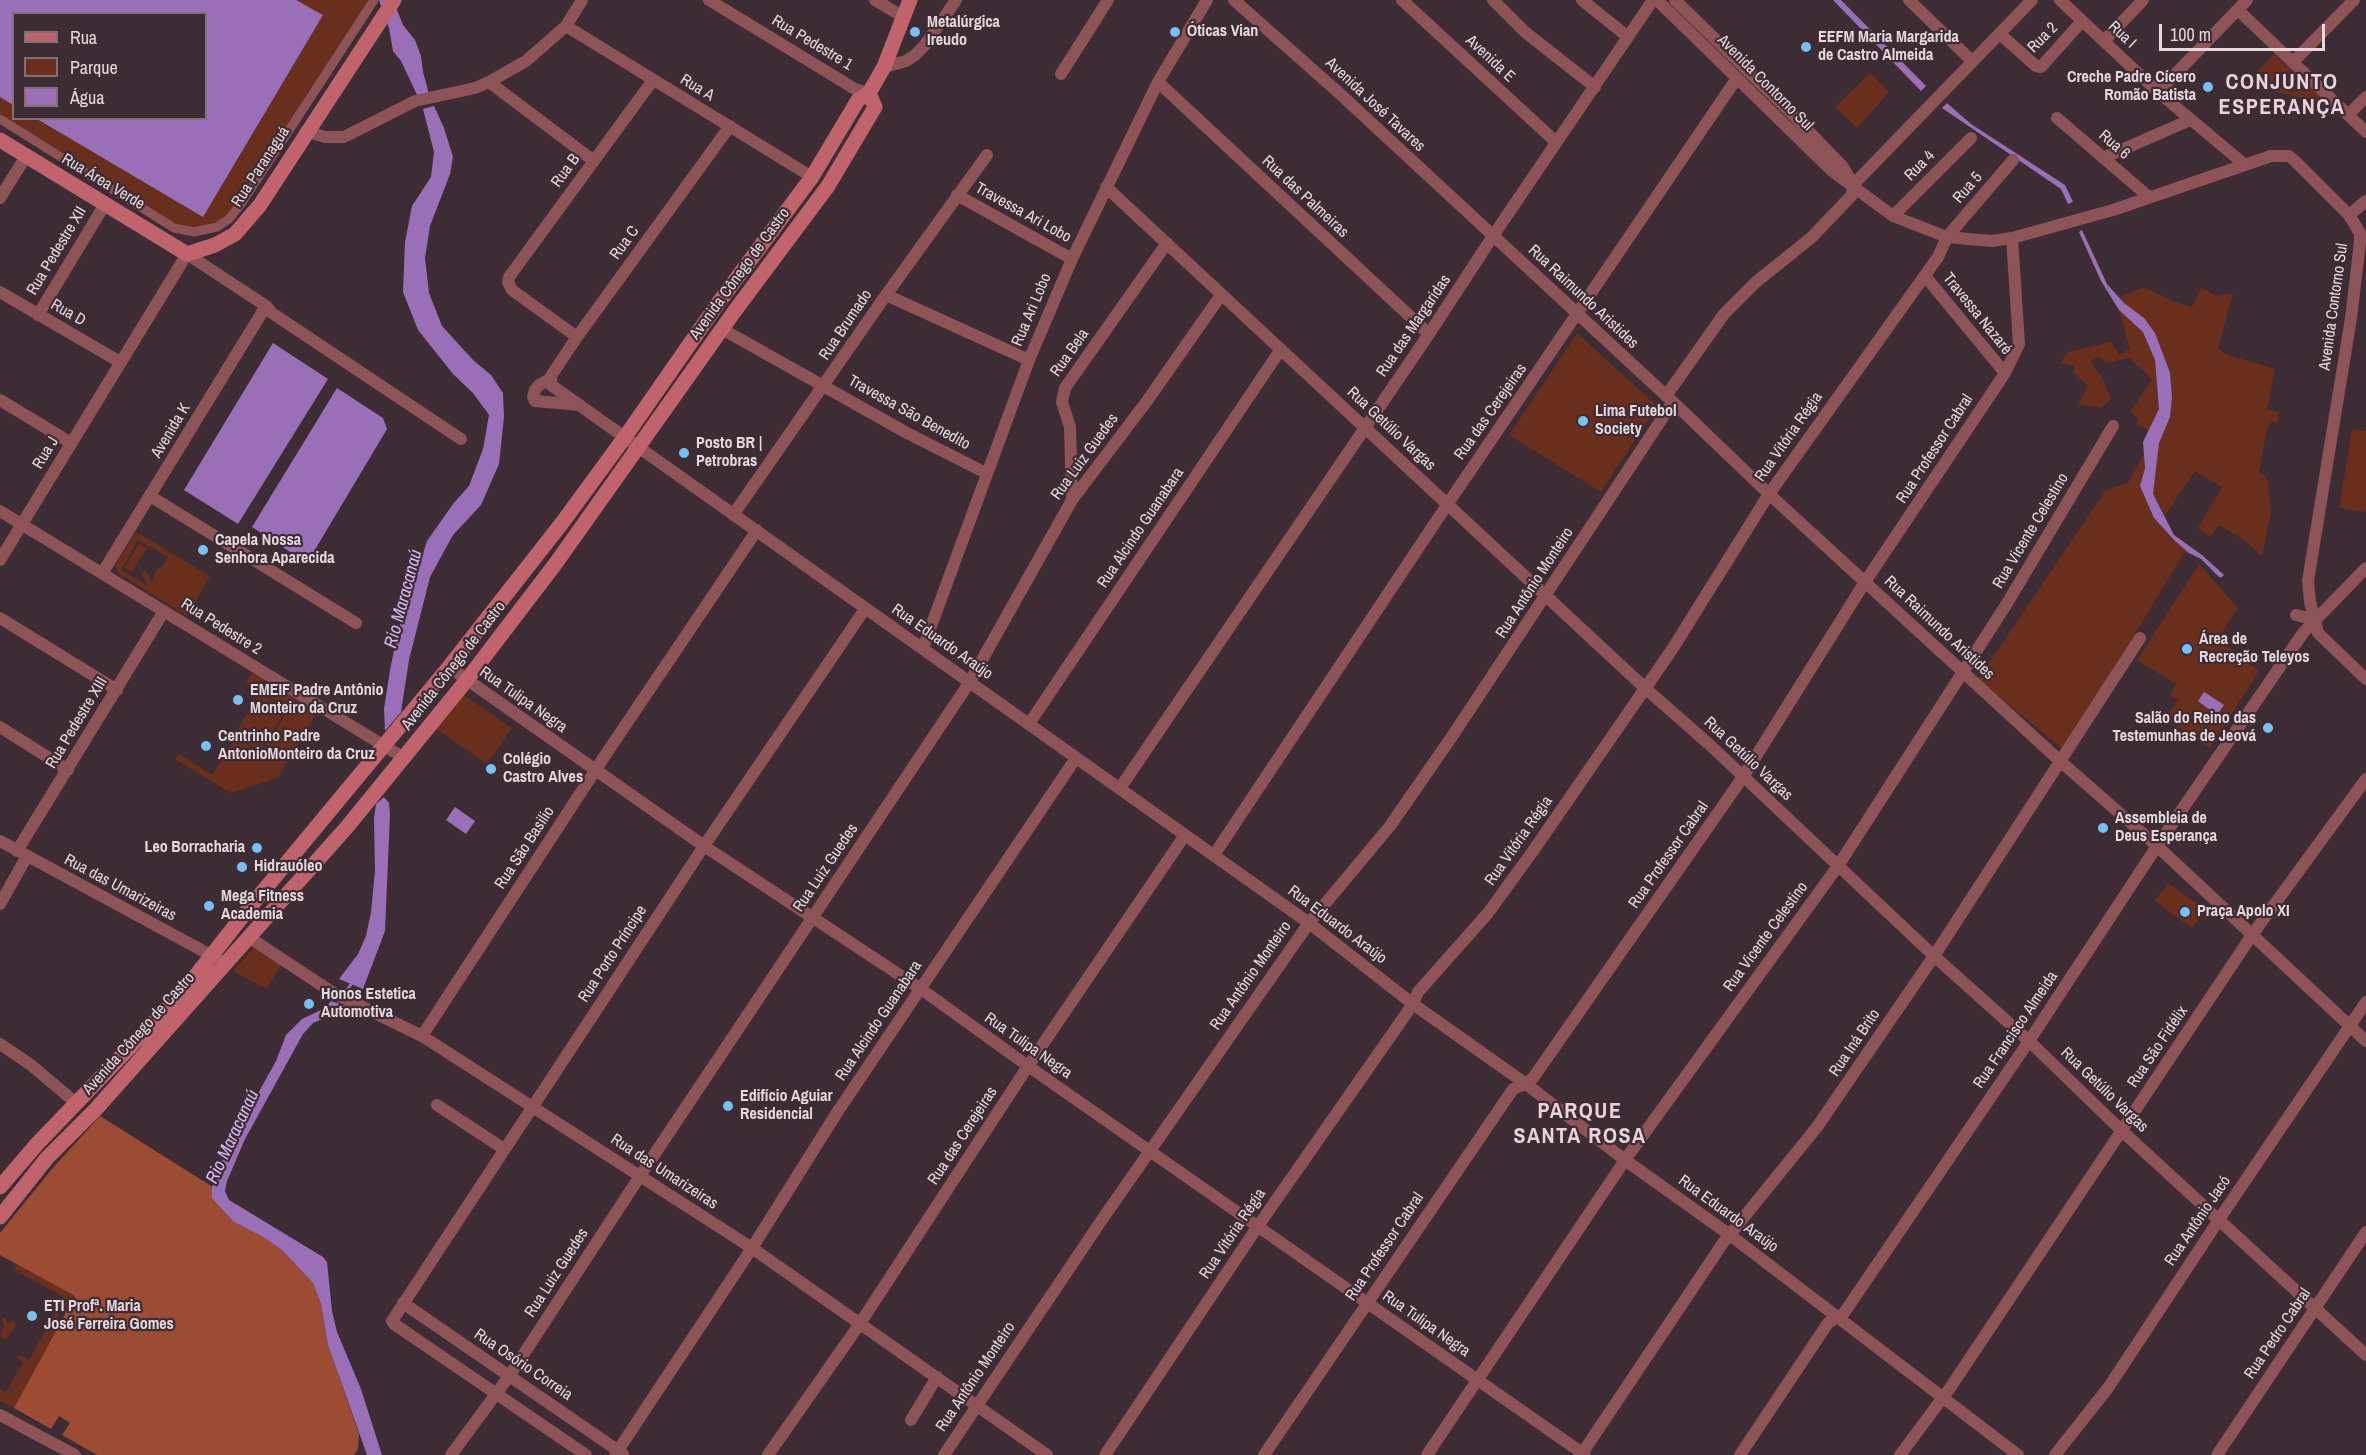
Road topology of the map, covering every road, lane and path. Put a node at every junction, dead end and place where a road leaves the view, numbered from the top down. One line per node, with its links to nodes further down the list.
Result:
1 (374, 0): 43 (street)
2 (582, 0): 25 (street, Rua Paranaguá)
3 (709, 0): 39 (street, Rua Pedestre 1)
4 (875, 0): 23 (street)
5 (910, 0): 23 (main road, Avenida Cônego de Castro)
6 (956, 0): 31 (street)
7 (1108, 0): 32 (street)
8 (1207, 0): 36 (street, Rua Ari Lobo)
9 (1234, 0): 68 (street, Avenida José Tavares)
10 (1402, 0): 50 (street, Avenida E)
11 (1493, 0): 37 (street)
12 (1582, 0): 27 (street)
13 (1655, 0): 27 (street, Rua das Margaridas); 33 (street, Avenida Contorno Sul)
14 (1675, 0): 58 (street, Avenida Contorno Sul)
15 (2032, 0): 26 (street, Rua Antônio Monteiro)
16 (2060, 0): 24 (street, Rua I)
17 (2143, 0): 28 (street)
18 (2247, 0): 22 (street)
19 (2354, 0): 30 (street)
20 (1914, 2): 29 (street)
21 (390, 5): 46 (main road)
22 (2238, 10): 30 (street); 38 (street)
23 (902, 16): 31 (main road, Avenida Cônego de Castro)
24 (2082, 21): 26 (street, Rua 2); 28 (street, Rua I)
25 (566, 26): 34 (street, Rua A); 35 (street, Rua Paranaguá)
26 (2000, 34): 29 (street, Rua Antônio Monteiro)
27 (1628, 37): 37 (street, Rua das Margaridas)
28 (2104, 41): 38 (street, Rua I)
29 (1972, 61): 58 (street, Rua Antônio Monteiro)
30 (2293, 62): 41 (street)
31 (884, 67): 39 (main road, Avenida Cônego de Castro)
32 (1061, 74)
33 (1737, 78): 58 (street, Avenida Contorno Sul); 82 (street, Rua das Cerejeiras)
34 (653, 80): 45 (street, Rua A); 55 (street, Rua B)
35 (489, 82): 46 (street, Rua Paranaguá); 55 (street)
36 (1158, 82): 60 (street, Rua Ari Lobo); 84 (street, Rua das Palmeiras)
37 (1595, 87): 50 (street, Rua das Margaridas)
38 (2158, 92): 44 (street, Rua I)
39 (869, 93): 57 (main road, Avenida Cônego de Castro); 59 (main road, Avenida Cônego de Castro)
40 (2366, 97): 41 (street)
41 (2348, 115): 47 (street)
42 (2057, 118): 53 (street, Rua 6)
43 (0, 119)
44 (2190, 120): 53 (street); 56 (street, Rua I)
45 (730, 126): 57 (street, Rua A); 85 (street, Rua C)
46 (306, 131): 72 (main road, Rua Paranaguá)
47 (2366, 132)
48 (1971, 138): 67 (street, Rua 4)
49 (0, 140): 52 (main road, Rua Área Verde)
50 (1556, 142): 68 (street, Rua das Margaridas)
51 (987, 155): 61 (street, Rua Brumado)
52 (26, 156): 63 (street); 65 (main road, Rua Área Verde)
53 (2103, 158): 62 (street, Rua 6)
54 (2013, 160): 69 (street, Rua 5)
55 (594, 161): 85 (street, Rua B)
56 (2244, 164): 62 (street, Avenida Contorno Sul); 66 (street, Avenida Contorno Sul)
57 (812, 177): 59 (main road); 78 (main road, Avenida Cônego de Castro)
58 (1854, 185): 67 (street, Avenida Contorno Sul); 92 (street, Rua Antônio Monteiro)
59 (828, 186): 80 (main road, Avenida Cônego de Castro)
60 (1106, 187): 71 (street, Rua Getúlio Vargas); 73 (street, Rua Ari Lobo)
61 (957, 195): 73 (street, Travessa Ari Lobo); 76 (street, Rua Brumado)
62 (2149, 197): 70 (street, Avenida Contorno Sul)
63 (0, 198)
64 (2366, 201): 66 (street)
65 (105, 204): 72 (main road, Rua Área Verde); 81 (street, Rua Pedestre XII)
66 (2349, 215): 118 (street, Avenida Contorno Sul)
67 (1893, 216): 69 (street, Avenida Contorno Sul)
68 (1493, 236): 82 (street, Rua Raimundo Aristides); 84 (street, Rua das Margaridas)
69 (1947, 237): 70 (street, Avenida Contorno Sul); 74 (street, Rua Vitória Régia)
70 (2012, 238): 89 (street, Rua Professor Cabral)
71 (1167, 243): 77 (street, Rua Getúlio Vargas); 103 (street, Rua Bela)
72 (187, 254): 79 (street, Rua Área Verde); 88 (street)
73 (1072, 259): 87 (street, Rua Ari Lobo)
74 (1925, 276): 89 (street, Travessa Nazaré); 101 (street, Rua Vitória Régia)
75 (0, 292): 81 (street, Rua D)
76 (886, 295): 87 (street); 91 (street, Rua Brumado)
77 (1221, 295): 86 (street, Rua Getúlio Vargas); 103 (street, Rua Luiz Guedes)
78 (719, 302): 80 (main road); 98 (main road, Avenida Cônego de Castro)
79 (266, 306): 97 (street); 102 (street, Avenida K)
80 (734, 312): 83 (main road, Avenida Cônego de Castro)
81 (38, 315): 88 (street, Rua D)
82 (1577, 316): 92 (street, Rua Raimundo Aristides); 104 (street, Rua das Cerejeiras)
83 (722, 329): 91 (street, Travessa São Benedito); 98 (main road, Avenida Cônego de Castro)
84 (1429, 334): 96 (street, Rua das Margaridas)
85 (577, 337): 90 (street, Rua C)
86 (1281, 349): 96 (street, Rua Getúlio Vargas); 129 (street, Rua Alcindo Guanabara)
87 (1029, 360): 100 (street, Rua Ari Lobo)
88 (120, 362): 99 (street, Rua J)
89 (2005, 373): 112 (street, Rua Professor Cabral)
90 (550, 380): 94 (street, Rua Eduardo Araújo); 94 (street, Rua C)
91 (825, 385): 100 (street, Travessa São Benedito); 106 (street, Rua Brumado)
92 (1670, 399): 101 (street, Rua Raimundo Aristides); 113 (street, Rua Antônio Monteiro)
93 (0, 400): 99 (street)
94 (580, 405): 98 (street, Rua Eduardo Araújo)
95 (2113, 426): 123 (street, Rua Vicente Celestino)
96 (1366, 427): 104 (street, Rua Getúlio Vargas); 139 (street, Rua das Margaridas)
97 (461, 439)
98 (631, 442): 106 (street, Rua Eduardo Araújo); 122 (main road, Avenida Cônego de Castro); 125 (main road, Avenida Cônego de Castro)
99 (71, 443): 107 (street, Rua J)
100 (986, 473): 121 (street, Rua Ari Lobo)
101 (1769, 494): 112 (street, Rua Raimundo Aristides); 127 (street, Rua Vitória Régia)
102 (150, 496): 111 (street, Avenida K); 119 (street)
103 (1072, 500): 126 (street, Rua Luiz Guedes)
104 (1447, 505): 113 (street, Rua Getúlio Vargas); 145 (street, Rua das Cerejeiras)
105 (0, 511): 107 (street, Rua Pedestre 2)
106 (733, 515): 108 (street, Rua Eduardo Araújo)
107 (22, 524): 109 (street, Rua J); 111 (street, Rua Pedestre 2)
108 (757, 530): 114 (street, Rua Eduardo Araújo); 136 (street, Rua São Basilio)
109 (0, 560)
110 (2366, 568): 118 (street, Rua Francisco Almeida)
111 (102, 572): 115 (street, Rua Pedestre 2)
112 (1865, 582): 123 (street, Rua Raimundo Aristides); 137 (street, Rua Professor Cabral)
113 (1547, 595): 127 (street, Rua Getúlio Vargas); 149 (street, Rua Antônio Monteiro)
114 (865, 609): 121 (street, Rua Eduardo Araújo); 142 (street, Rua Porto Príncipe)
115 (164, 611): 128 (street, Rua Pedestre XIII); 131 (street, Rua Pedestre 2)
116 (2295, 615): 118 (street)
117 (0, 618): 128 (street)
118 (2316, 620): 124 (street, Avenida Contorno Sul); 143 (street, Rua Francisco Almeida)
119 (356, 623)
120 (2140, 638): 134 (street, Rua Iná Brito)
121 (923, 648): 126 (street, Rua Eduardo Araújo)
122 (449, 667): 125 (street, Rua Tulipa Negra); 131 (main road, Avenida Cônego de Castro)
123 (1962, 672): 134 (street, Rua Raimundo Aristides); 146 (street, Rua Vicente Celestino)
124 (2366, 679)
125 (466, 681): 132 (main road, Avenida Cônego de Castro); 136 (street, Rua Tulipa Negra)
126 (969, 683): 129 (street, Rua Eduardo Araújo); 148 (street, Rua Luiz Guedes)
127 (1645, 688): 137 (street, Rua Getúlio Vargas); 157 (street, Rua Vitória Régia)
128 (117, 690): 135 (street, Rua Pedestre XIII)
129 (1029, 724): 133 (street, Rua Eduardo Araújo)
130 (0, 727): 135 (street)
131 (383, 747): 132 (street, Rua Pedestre 2); 152 (main road, Avenida Cônego de Castro)
132 (404, 758): 151 (main road, Avenida Cônego de Castro)
133 (1076, 758): 139 (street, Rua Eduardo Araújo); 155 (street, Rua Alcindo Guanabara)
134 (2060, 761): 143 (street, Rua Raimundo Aristides); 153 (street, Rua Iná Brito)
135 (68, 770): 144 (street, Rua Pedestre XIII)
136 (595, 771): 142 (street, Rua Tulipa Negra); 159 (street, Rua São Basilio)
137 (1743, 777): 146 (street, Rua Getúlio Vargas); 164 (street, Rua Professor Cabral)
138 (2366, 779): 150 (street, Rua São Fidélix)
139 (1120, 788): 140 (street, Rua Eduardo Araújo)
140 (1185, 835): 145 (street, Rua Eduardo Araújo); 163 (street, Rua das Cerejeiras)
141 (0, 841): 144 (street, Rua das Umarizeiras)
142 (704, 846): 148 (street, Rua Tulipa Negra); 167 (street, Rua Porto Príncipe)
143 (2157, 846): 150 (street, Rua Raimundo Aristides); 160 (street, Rua Francisco Almeida)
144 (22, 854): 147 (street, Rua Pedestre XIII); 152 (street, Rua das Umarizeiras)
145 (1214, 855): 149 (street, Rua Eduardo Araújo)
146 (1838, 866): 153 (street, Rua Getúlio Vargas); 171 (street, Rua Vicente Celestino)
147 (0, 904)
148 (813, 917): 155 (street, Rua Tulipa Negra); 172 (street, Rua Luiz Guedes)
149 (1309, 923): 157 (street, Rua Eduardo Araújo); 170 (street, Rua Antônio Monteiro)
150 (2252, 935): 158 (street, Rua Raimundo Aristides); 168 (street, Rua São Fidélix)
151 (250, 938): 154 (main road, Avenida Cônego de Castro); 159 (street, Rua das Umarizeiras)
152 (212, 955): 154 (street, Rua das Umarizeiras); 165 (main road, Avenida Cônego de Castro)
153 (1934, 956): 160 (street, Rua Getúlio Vargas); 178 (street, Rua Iná Brito)
154 (225, 965): 174 (main road, Avenida Cônego de Castro)
155 (921, 989): 163 (street, Rua Tulipa Negra); 179 (street, Rua Alcindo Guanabara)
156 (2366, 1002): 158 (street, Rua Antônio Jacó)
157 (1413, 1004): 164 (street, Rua Eduardo Araújo); 176 (street, Rua Vitória Régia)
158 (2350, 1026): 161 (street, Rua Raimundo Aristides); 175 (street, Rua Antônio Jacó)
159 (422, 1036): 167 (street, Rua das Umarizeiras)
160 (2029, 1041): 168 (street, Rua Getúlio Vargas); 183 (street, Rua Francisco Almeida)
161 (2366, 1041)
162 (0, 1044): 165 (street)
163 (1028, 1066): 170 (street, Rua Tulipa Negra); 184 (street, Rua das Cerejeiras)
164 (1526, 1084): 171 (street, Rua Eduardo Araújo); 180 (street, Rua Professor Cabral)
165 (76, 1103): 173 (main road, Avenida Cônego de Castro)
166 (437, 1105): 169 (street)
167 (532, 1107): 169 (street, Rua Porto Príncipe); 172 (street, Rua das Umarizeiras)
168 (2122, 1131): 175 (street, Rua Getúlio Vargas); 190 (street, Rua São Fidélix)
169 (504, 1149): 181 (street, Rua Porto Príncipe)
170 (1150, 1151): 176 (street, Rua Tulipa Negra); 191 (street, Rua Antônio Monteiro)
171 (1625, 1160): 178 (street, Rua Eduardo Araújo); 188 (street, Rua Vicente Celestino)
172 (640, 1176): 179 (street, Rua das Umarizeiras); 186 (street, Rua Luiz Guedes)
173 (0, 1187)
174 (0, 1217)
175 (2219, 1219): 182 (street, Rua Getúlio Vargas); 208 (street, Rua Antônio Jacó)
176 (1258, 1226): 180 (street, Rua Tulipa Negra); 202 (street, Rua Vitória Régia)
177 (2366, 1232): 182 (street, Rua Pedro Cabral)
178 (1730, 1235): 183 (street, Rua Eduardo Araújo); 195 (street, Rua Iná Brito)
179 (752, 1248): 184 (street, Rua das Umarizeiras); 194 (street, Rua Alcindo Guanabara)
180 (1367, 1302): 188 (street, Rua Tulipa Negra); 203 (street, Rua Professor Cabral)
181 (404, 1303): 186 (street, Rua Osório Correia); 189 (street, Rua Porto Príncipe)
182 (2315, 1308): 185 (street, Rua Getúlio Vargas); 209 (street, Rua Pedro Cabral)
183 (1839, 1316): 190 (street, Rua Eduardo Araújo); 205 (street, Rua Francisco Almeida)
184 (859, 1324): 187 (street, Rua das Umarizeiras); 199 (street, Rua das Cerejeiras)
185 (2366, 1355)
186 (510, 1375): 189 (street, Rua Luiz Guedes); 194 (street, Rua Osório Correia)
187 (937, 1377): 191 (street, Rua das Umarizeiras); 193 (street)
188 (1478, 1380): 195 (street, Rua Tulipa Negra); 204 (street, Rua Vicente Celestino)
189 (496, 1394): 197 (street, Rua Luiz Guedes); 198 (street)
190 (1942, 1396): 206 (street, Rua São Fidélix); 207 (street, Rua Eduardo Araújo)
191 (978, 1404): 200 (street, Rua Antônio Monteiro); 201 (street, Rua das Umarizeiras)
192 (0, 1415): 196 (street)
193 (911, 1420)
194 (619, 1454)
195 (1583, 1454)
196 (75, 1455)
197 (451, 1455)
198 (586, 1455)
199 (768, 1455)
200 (944, 1455)
201 (1047, 1455)
202 (1105, 1455)
203 (1264, 1455)
204 (1428, 1455)
205 (1740, 1455)
206 (1900, 1455)
207 (2018, 1455)
208 (2055, 1455)
209 (2217, 1455)

